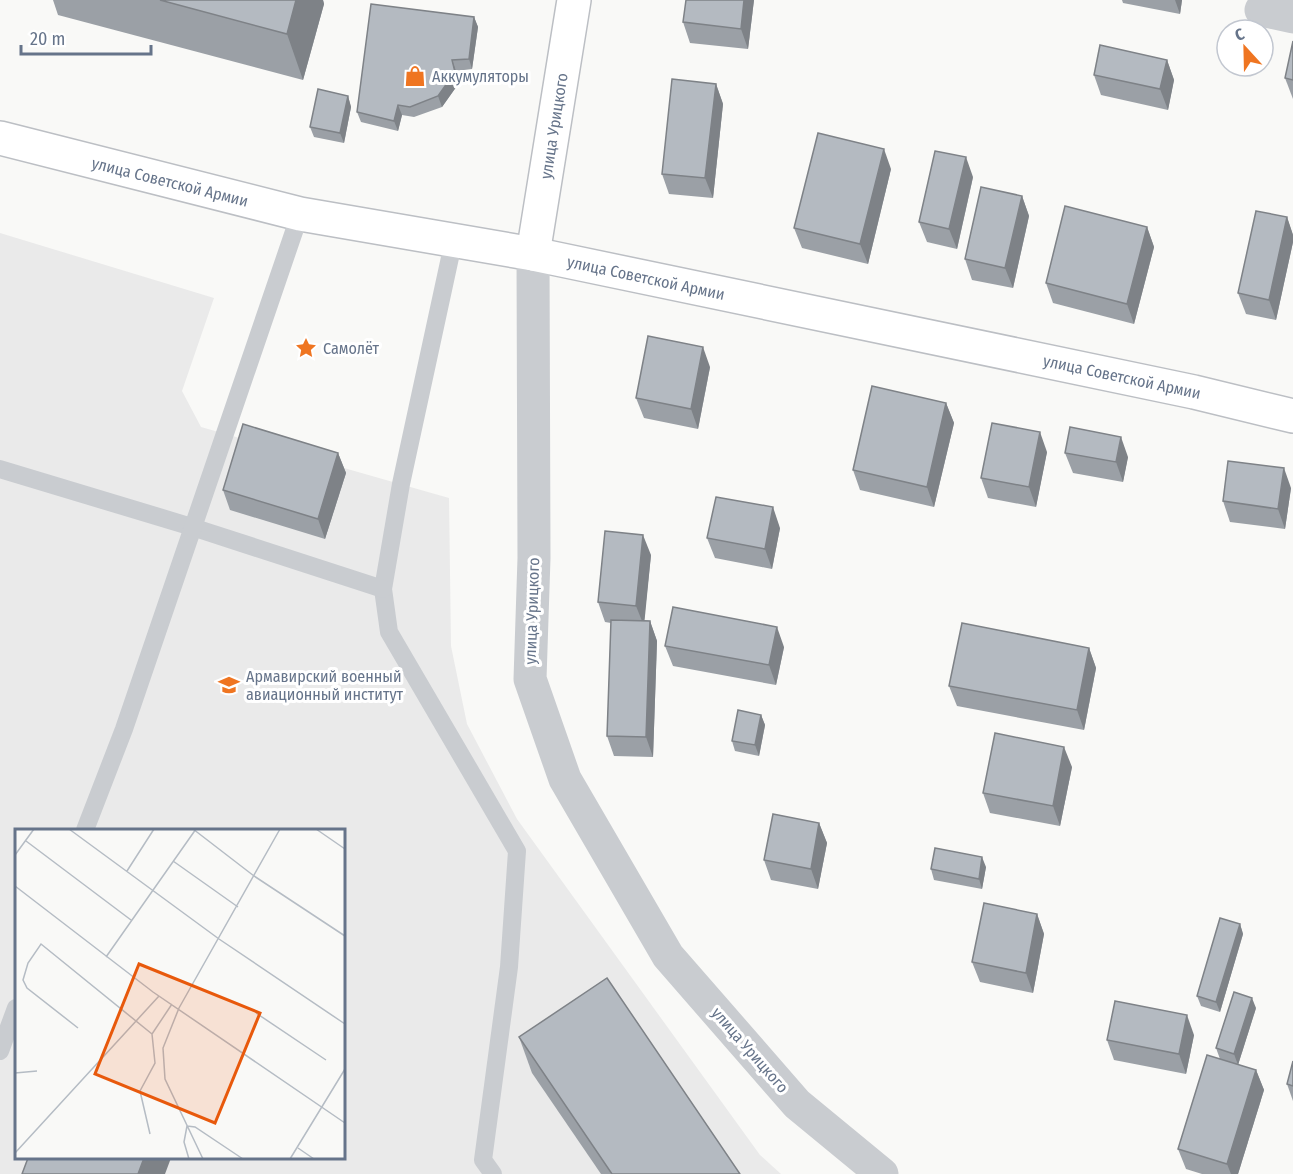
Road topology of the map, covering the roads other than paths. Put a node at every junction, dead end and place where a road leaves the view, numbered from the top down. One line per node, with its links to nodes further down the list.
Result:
1 (574, 0): 7 (main road, улица Урицкого)
2 (1261, 10): 3 (street)
3 (1293, 17)
4 (0, 138): 5 (main road, улица Советской Армии)
5 (300, 214): 6 (main road, улица Советской Армии); 10 (lane)
6 (453, 240): 7 (main road, улица Советской Армии); 11 (lane)
7 (533, 254): 8 (main road, улица Советской Армии); 16 (street, улица Урицкого)
8 (1293, 416)
9 (0, 469): 10 (lane)
10 (192, 526): 11 (lane); 12 (lane)
11 (382, 589): 15 (lane)
12 (86, 829)
13 (15, 1011): 14 (lane)
14 (0, 1051)
15 (493, 1174)
16 (882, 1174)

